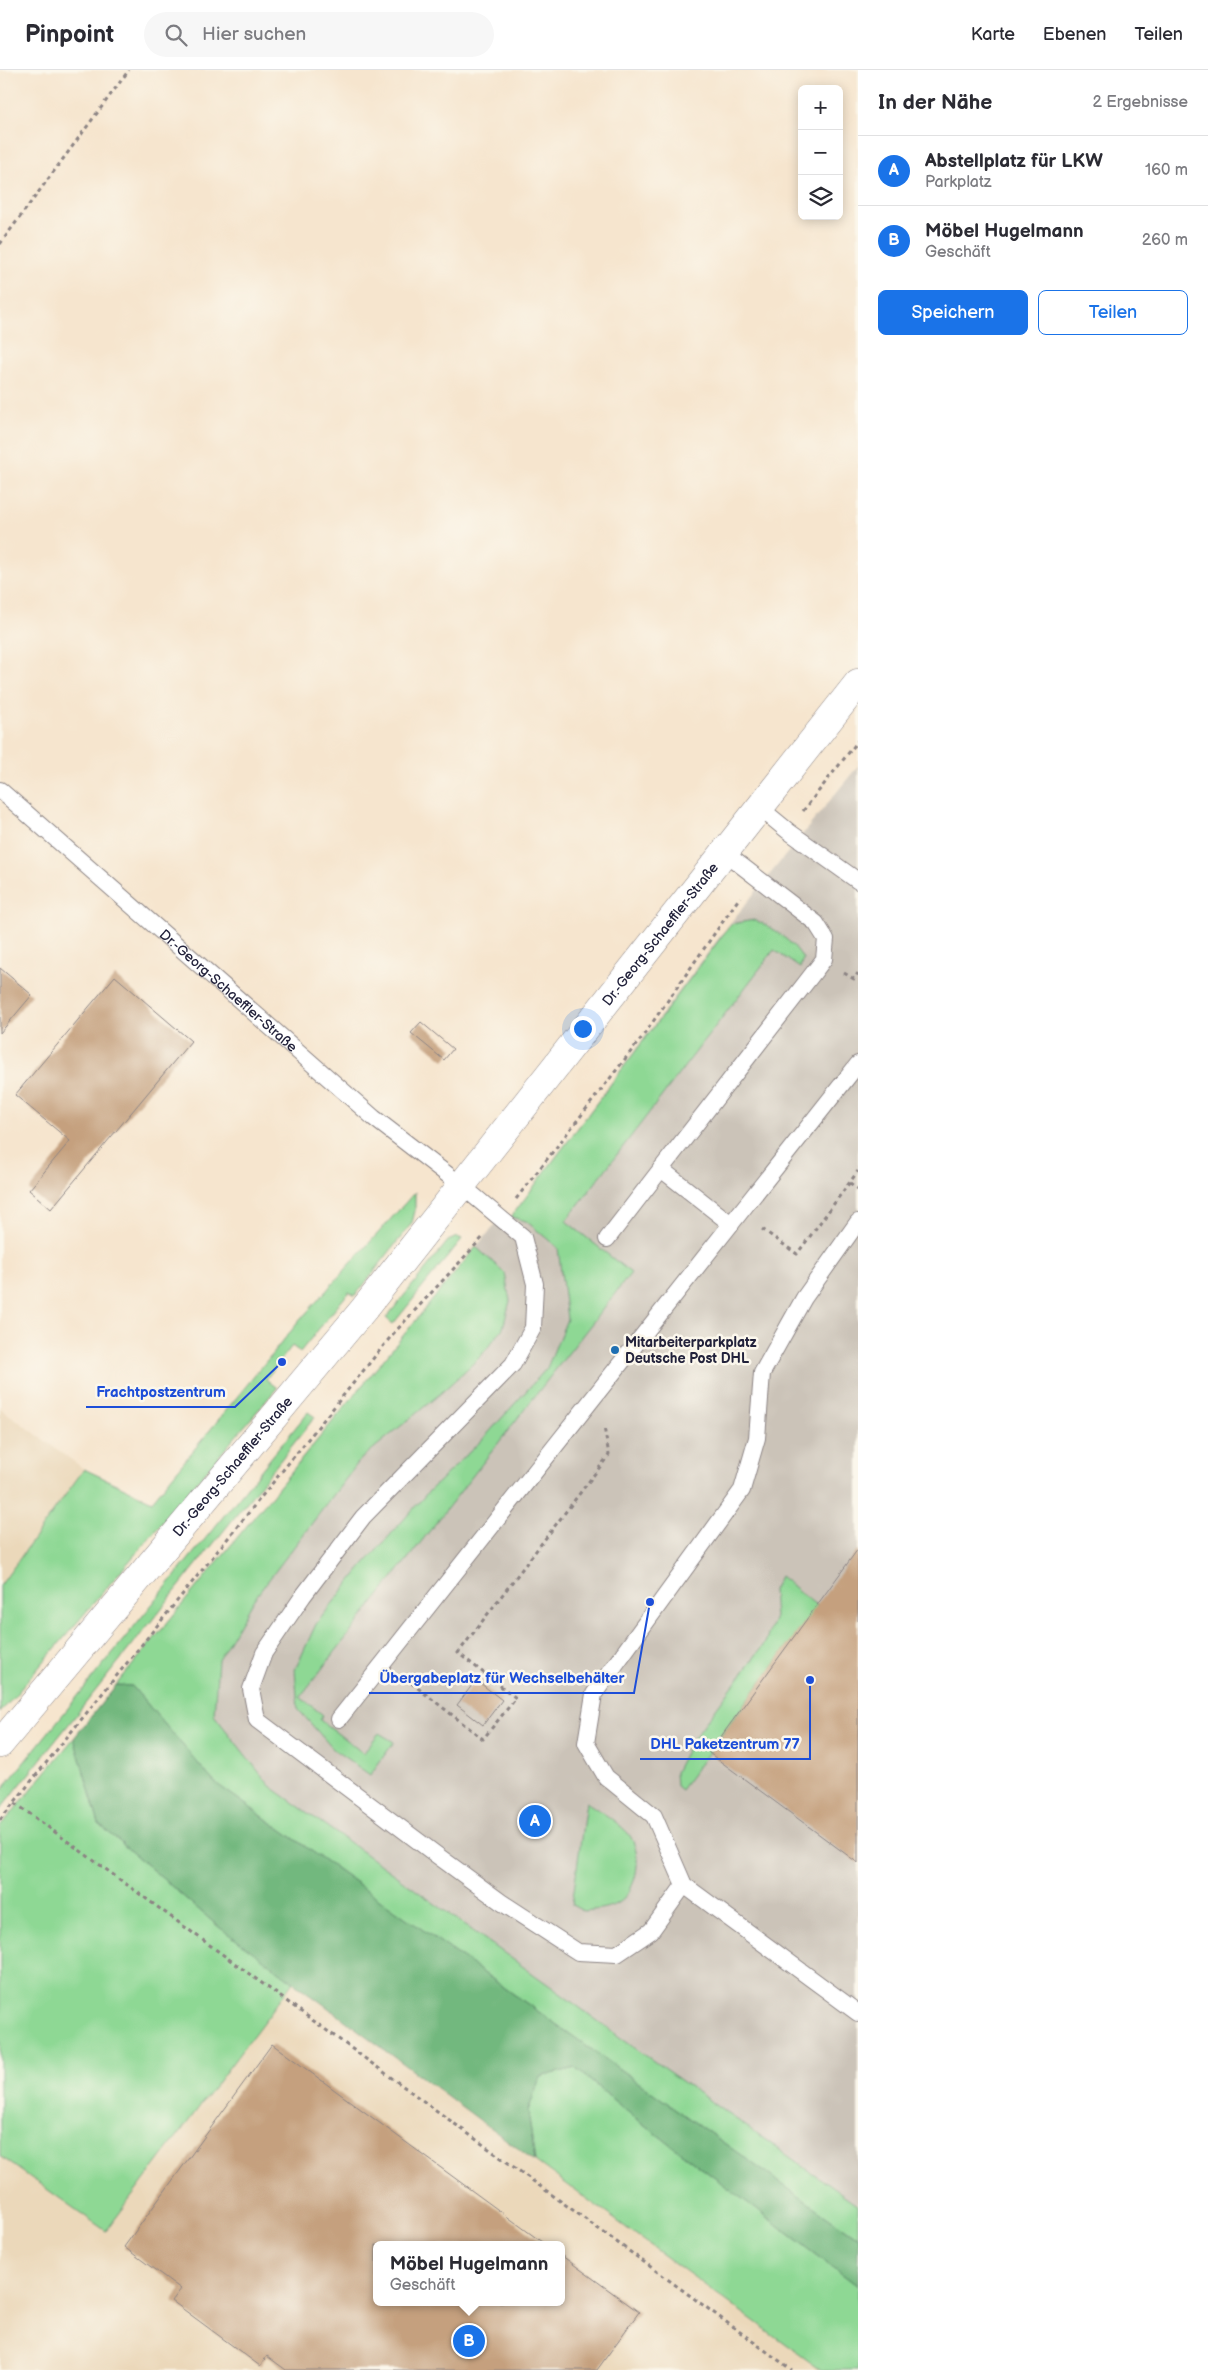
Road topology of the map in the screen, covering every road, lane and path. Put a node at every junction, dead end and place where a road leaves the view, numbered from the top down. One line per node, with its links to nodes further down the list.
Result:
1 (129, 70): 2 (path)
2 (0, 244)
3 (858, 683): 6 (main road, Dr.-Georg-Schaeffler-Straße)
4 (858, 741): 7 (path)
5 (0, 790): 15 (lane, Dr.-Georg-Schaeffler-Straße)
6 (760, 808): 7 (lane); 8 (main road, Dr.-Georg-Schaeffler-Straße)
7 (788, 831): 10 (lane)
8 (725, 853): 9 (lane); 15 (main road, Dr.-Georg-Schaeffler-Straße)
9 (755, 876): 12 (lane); 17 (path)
10 (858, 881)
11 (858, 1064): 19 (lane)
12 (661, 1169): 19 (lane); 21 (lane)
13 (858, 1172): 14 (path)
14 (850, 1183): 16 (path); 20 (path)
15 (461, 1185): 17 (lane); 25 (main road, Dr.-Georg-Schaeffler-Straße)
16 (858, 1189)
17 (501, 1218): 26 (path); 28 (lane)
18 (858, 1222): 28 (lane)
19 (732, 1224): 23 (lane)
20 (756, 1236)
21 (607, 1239)
22 (609, 1420): 23 (path)
23 (384, 1663): 24 (lane)
24 (339, 1719)
25 (0, 1744)
26 (15, 1803): 27 (path); 30 (path)
27 (0, 1820)
28 (684, 1885): 29 (lane)
29 (858, 2013)
30 (792, 2370)

